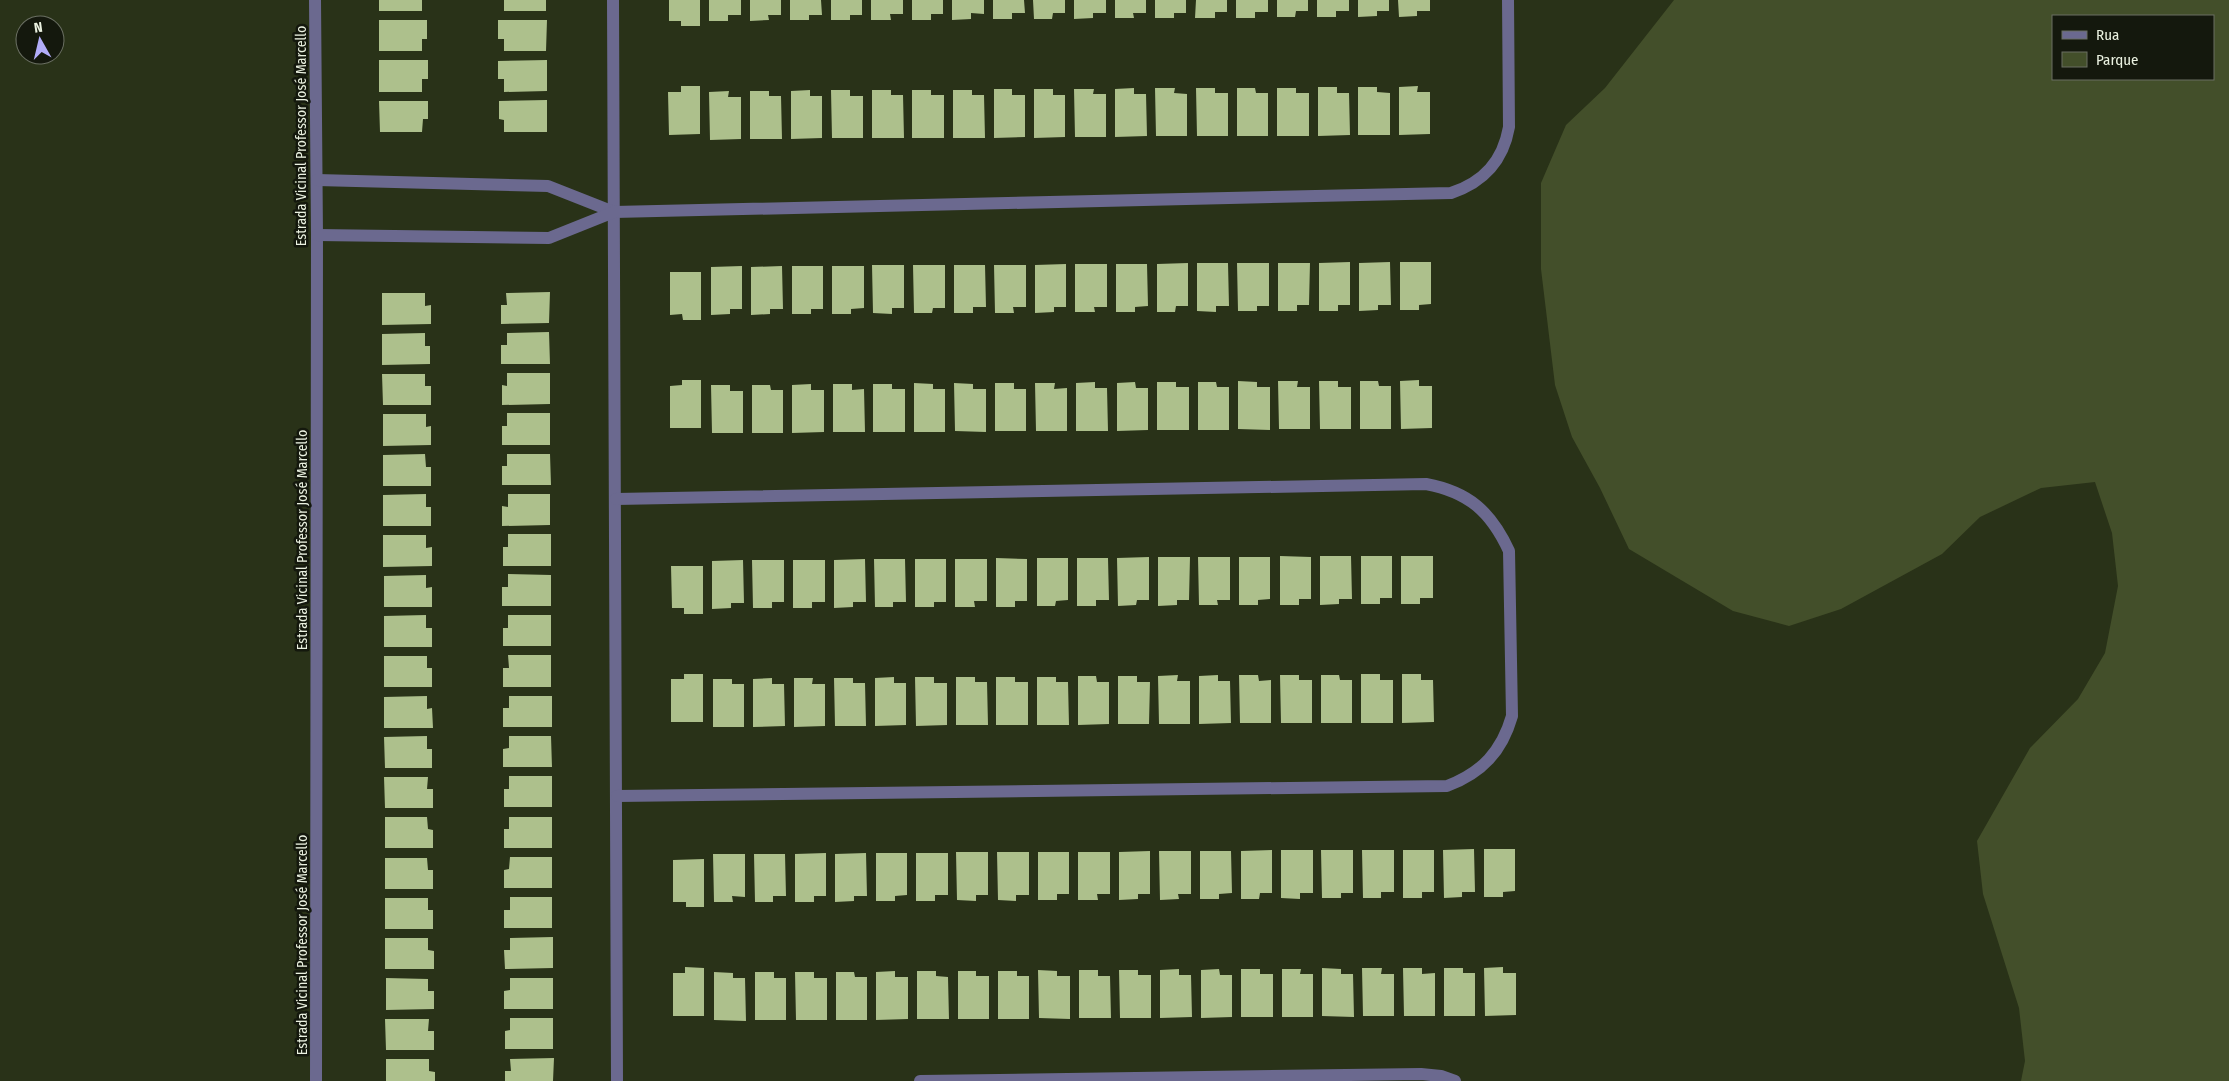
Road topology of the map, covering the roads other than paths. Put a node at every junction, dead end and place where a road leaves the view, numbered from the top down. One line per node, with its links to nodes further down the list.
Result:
1 (315, 0): 4 (street, Estrada Vicinal Professor José Marcello)
2 (612, 0): 5 (street)
3 (1508, 0): 5 (street)
4 (316, 180): 5 (street); 6 (street, Estrada Vicinal Professor José Marcello)
5 (614, 212): 6 (street); 7 (street)
6 (317, 235): 9 (street, Estrada Vicinal Professor José Marcello)
7 (616, 499): 8 (street); 8 (street)
8 (617, 796): 10 (street)
9 (316, 1081)
10 (617, 1081)
11 (920, 1081): 12 (street)
12 (1456, 1081)

